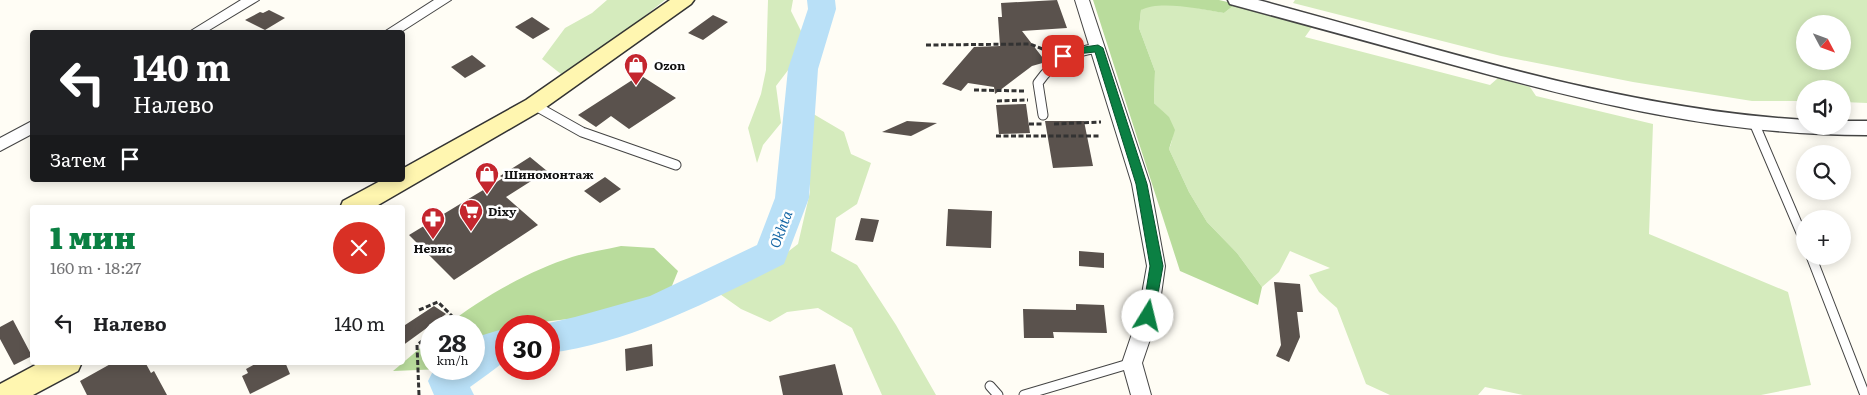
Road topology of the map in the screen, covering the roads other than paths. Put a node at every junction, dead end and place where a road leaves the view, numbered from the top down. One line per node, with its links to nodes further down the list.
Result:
1 (252, 0): 6 (street)
2 (444, 0): 7 (street)
3 (684, 0): 9 (main road)
4 (1082, 0): 8 (street)
5 (1237, 0): 11 (street)
6 (200, 30)
7 (395, 30)
8 (1098, 48): 10 (lane); 21 (street)
9 (534, 105): 15 (lane); 16 (main road)
10 (1043, 120)
11 (1755, 125): 13 (street); 19 (lane)
12 (30, 128): 14 (street)
13 (1867, 128)
14 (0, 145)
15 (676, 165)
16 (405, 175)
17 (394, 182): 18 (main road)
18 (357, 205)
19 (1796, 221)
20 (1814, 265): 28 (lane)
21 (1132, 363): 26 (lane); 27 (street)
22 (62, 365): 24 (main road)
23 (990, 386): 25 (lane)
24 (6, 395)
25 (998, 395)
26 (1024, 395)
27 (1141, 395)
28 (1865, 395)

